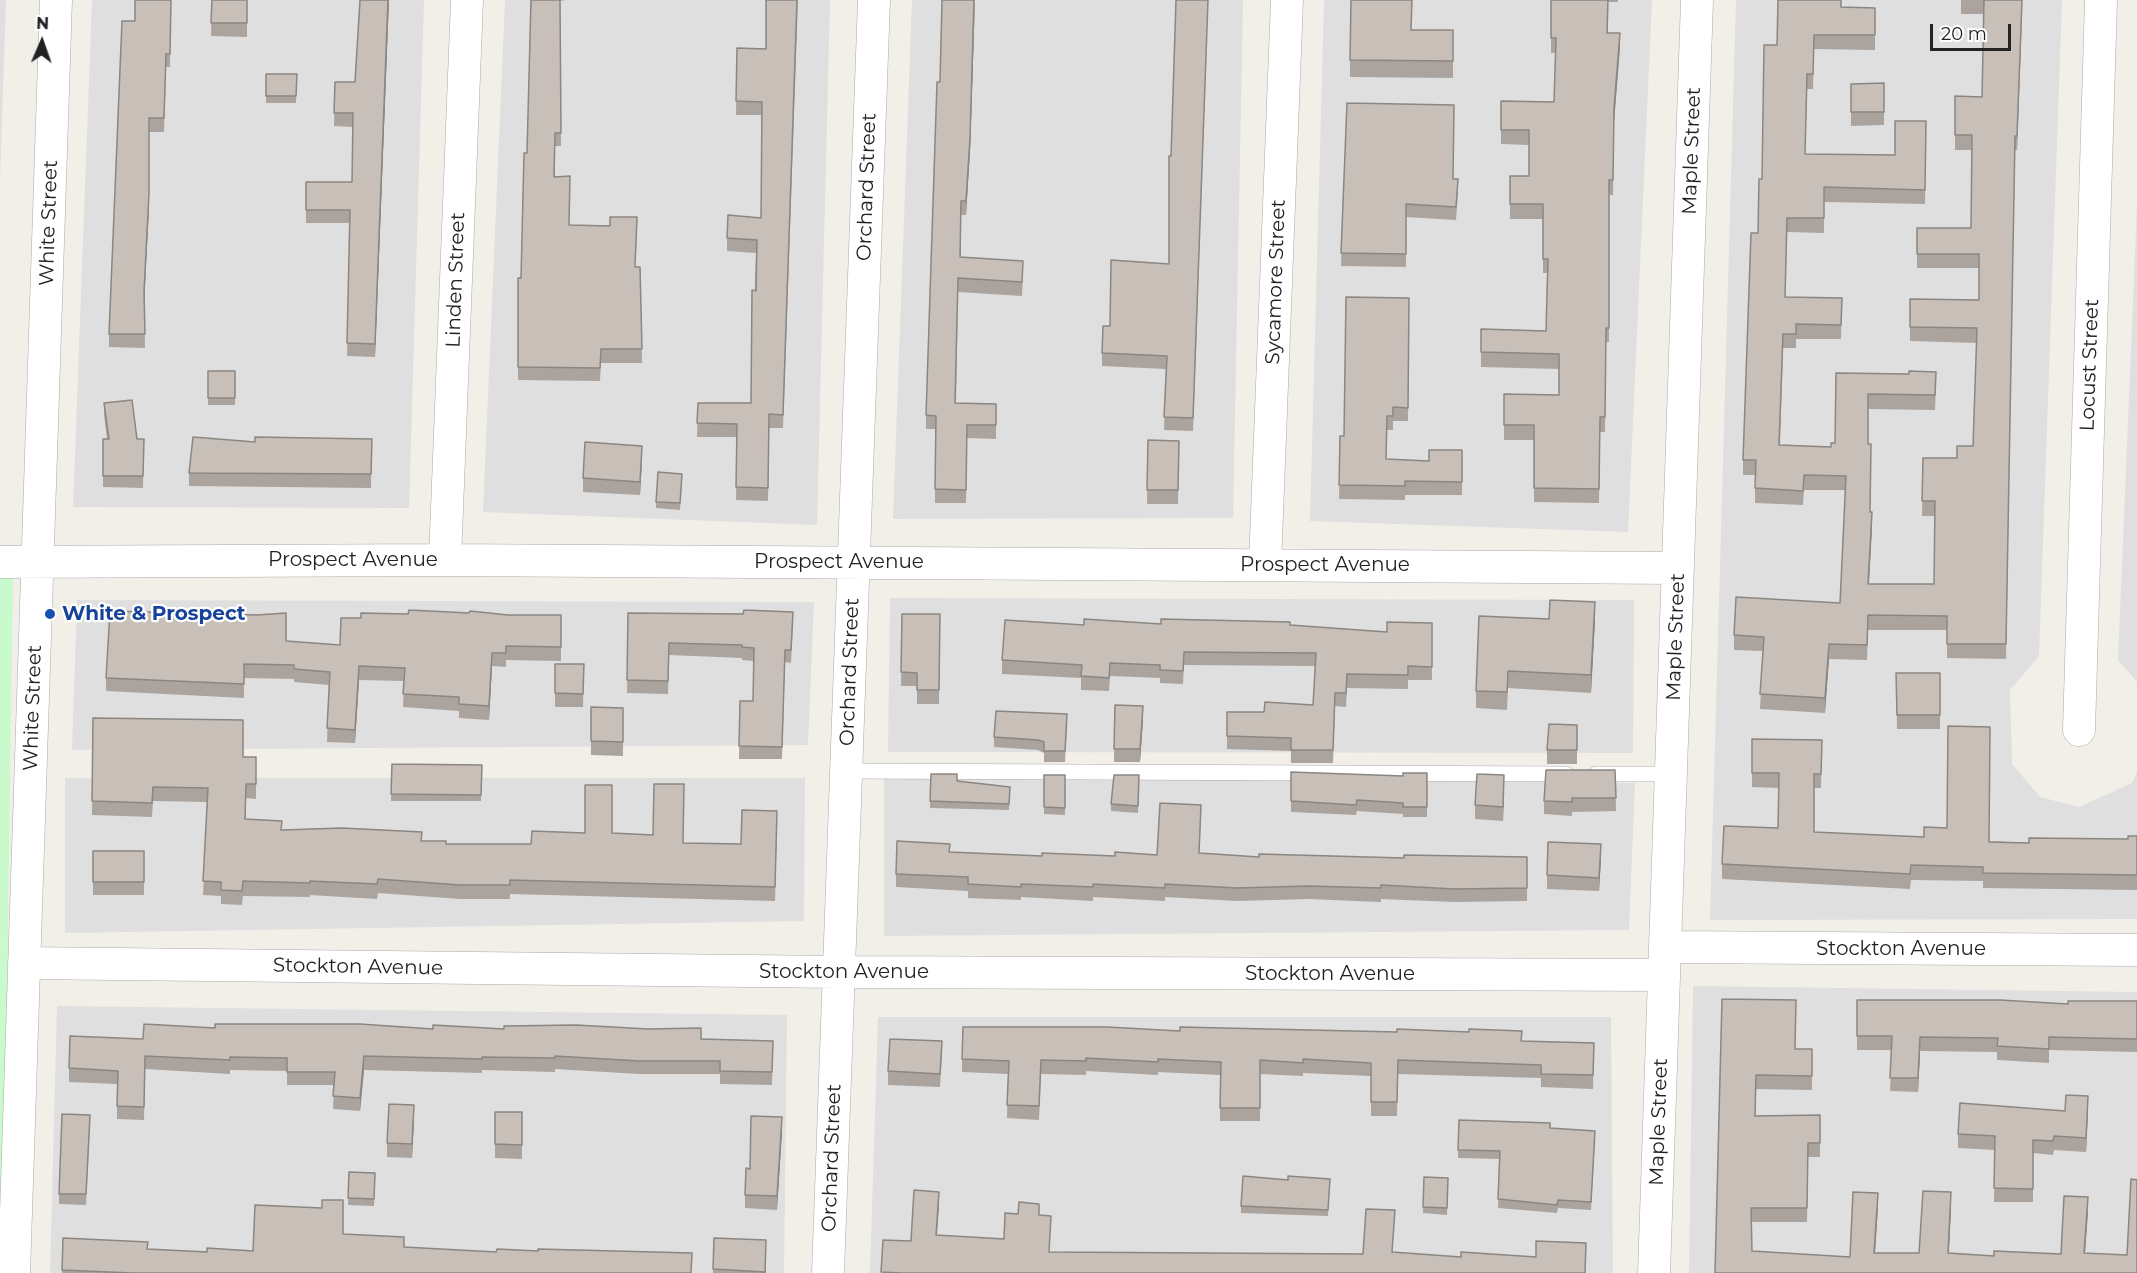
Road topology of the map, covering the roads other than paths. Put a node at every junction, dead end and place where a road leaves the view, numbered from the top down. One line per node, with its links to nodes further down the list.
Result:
1 (56, 0): 9 (street, White Street)
2 (467, 0): 7 (street, Linden Street)
3 (874, 0): 10 (street, Orchard Street)
4 (1287, 0): 11 (street, Sycamore Street)
5 (1697, 0): 12 (street, Maple Street)
6 (2101, 0): 13 (street, Locust Street)
7 (445, 560): 9 (street, Prospect Avenue); 10 (street, Prospect Avenue)
8 (0, 562): 9 (street, Prospect Avenue)
9 (37, 562): 18 (street, White Street)
10 (854, 562): 11 (street, Prospect Avenue); 14 (street, Orchard Street)
11 (1265, 565): 12 (street, Prospect Avenue)
12 (1678, 568): 15 (street, Maple Street)
13 (2079, 730)
14 (846, 771): 15 (lane); 19 (street, Orchard Street)
15 (1671, 774): 17 (street, Maple Street)
16 (2137, 950): 17 (street, Stockton Avenue)
17 (1665, 961): 19 (street, Stockton Avenue); 22 (street, Maple Street)
18 (24, 963): 19 (street, Stockton Avenue); 20 (street, White Street)
19 (839, 972): 21 (street, Orchard Street)
20 (14, 1273)
21 (828, 1273)
22 (1654, 1273)

